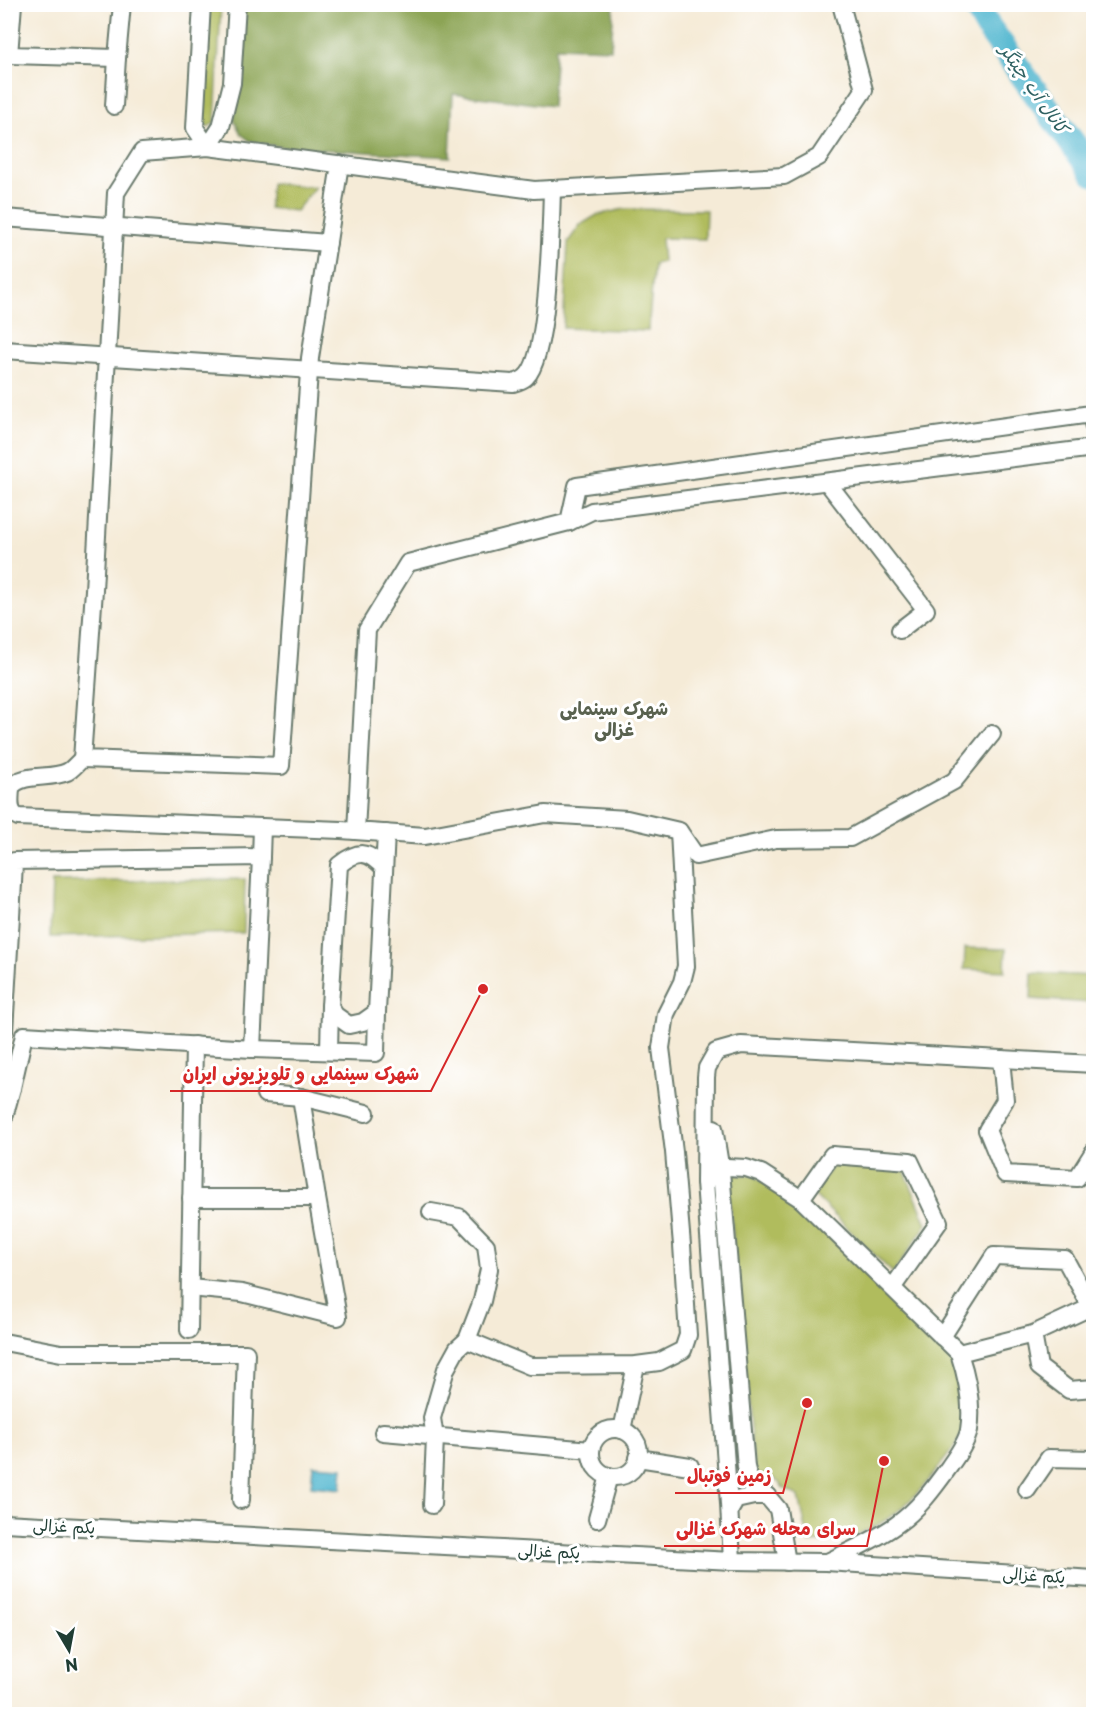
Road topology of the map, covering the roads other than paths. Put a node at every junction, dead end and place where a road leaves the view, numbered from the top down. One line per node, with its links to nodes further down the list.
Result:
1 (13, 4): 6 (street)
2 (122, 4): 6 (street)
3 (202, 4): 8 (street)
4 (237, 4): 8 (street)
5 (841, 4): 10 (street)
6 (117, 58): 7 (street)
7 (114, 106)
8 (208, 147): 9 (street); 12 (street)
9 (340, 164): 10 (street); 13 (street)
10 (552, 189): 16 (street)
11 (4, 218): 12 (street)
12 (114, 226): 13 (street); 15 (street)
13 (328, 243): 16 (street)
14 (4, 350): 15 (street)
15 (107, 357): 16 (street); 23 (street)
16 (309, 371): 23 (street)
17 (1094, 427): 20 (street)
18 (1094, 448): 19 (street)
19 (827, 482): 20 (street); 21 (street)
20 (569, 522): 25 (street)
21 (900, 630)
22 (992, 734): 26 (street)
23 (82, 759): 24 (street)
24 (262, 827): 25 (street); 28 (street)
25 (349, 831): 27 (street); 29 (street)
26 (679, 831): 27 (street); 63 (street)
27 (386, 833): 30 (street)
28 (261, 857): 31 (street); 37 (street)
29 (339, 865): 30 (street); 32 (street)
30 (384, 868): 33 (street)
31 (9, 883): 34 (street)
32 (330, 1006): 33 (street); 38 (street)
33 (377, 1012): 38 (street)
34 (4, 1032): 35 (street)
35 (24, 1035): 36 (street); 42 (street)
36 (194, 1045): 37 (street); 50 (street)
37 (252, 1049): 38 (street)
38 (329, 1051)
39 (1001, 1059): 40 (street); 41 (street); 47 (street)
40 (1094, 1064)
41 (706, 1077): 48 (street); 49 (street)
42 (8, 1087): 46 (street)
43 (264, 1094): 44 (street)
44 (300, 1097): 45 (street); 51 (street)
45 (366, 1113)
46 (4, 1117)
47 (1094, 1151)
48 (721, 1172): 49 (street); 52 (street); 65 (street)
49 (705, 1182): 66 (street)
50 (191, 1198): 51 (street); 55 (street)
51 (317, 1198): 55 (street)
52 (801, 1199): 54 (street); 54 (street)
53 (431, 1212): 60 (street)
54 (893, 1287): 59 (street)
55 (190, 1288): 57 (street)
56 (1092, 1306): 58 (street); 59 (street)
57 (189, 1330)
58 (1033, 1334): 62 (street); 64 (street)
59 (942, 1337): 62 (street)
60 (467, 1340): 63 (street); 69 (street)
61 (4, 1342): 77 (street)
62 (959, 1353): 84 (street)
63 (636, 1365): 67 (street)
64 (1094, 1388)
65 (741, 1409): 66 (street); 76 (street)
66 (723, 1412): 79 (street)
67 (622, 1430): 70 (street); 71 (street)
68 (383, 1432): 69 (street)
69 (435, 1438): 70 (street); 78 (street)
70 (591, 1450): 74 (street)
71 (638, 1458): 73 (street); 74 (street)
72 (1094, 1459): 75 (street)
73 (690, 1466)
74 (609, 1476): 80 (street)
75 (1027, 1490)
76 (767, 1496): 79 (street); 83 (street)
77 (241, 1500)
78 (432, 1505)
79 (730, 1510): 82 (street)
80 (597, 1519)
81 (4, 1523): 82 (street, یکم غزالی)
82 (732, 1561): 83 (street, یکم غزالی)
83 (787, 1562): 84 (street, یکم غزالی)
84 (826, 1562): 85 (street, یکم غزالی)
85 (1094, 1579)

